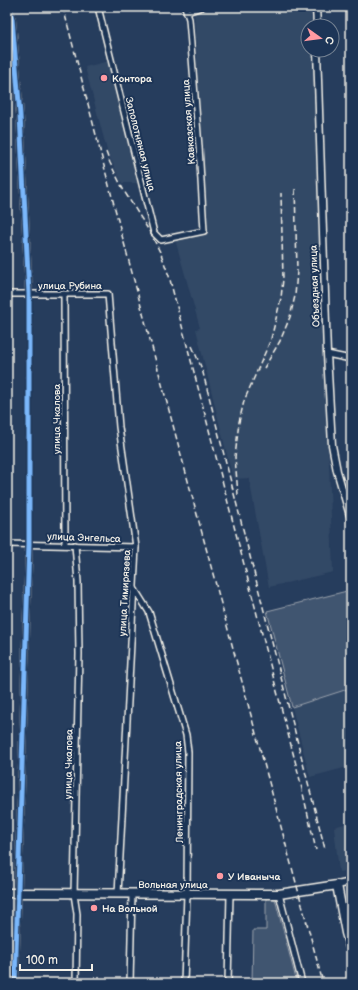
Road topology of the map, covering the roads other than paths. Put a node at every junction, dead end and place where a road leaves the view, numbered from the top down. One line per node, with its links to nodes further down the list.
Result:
1 (9, 7): 7 (street)
2 (98, 7): 9 (street, Заполотняная улица)
3 (202, 7): 5 (street, Кавказская улица)
4 (316, 7): 6 (street)
5 (186, 10): 9 (street, Кавказская улица)
6 (317, 18)
7 (9, 20): 11 (street)
8 (318, 58): 14 (street, Объездная улица)
9 (204, 231)
10 (7, 294): 11 (street, улица Рубина)
11 (29, 294): 12 (street, улица Рубина); 18 (street)
12 (64, 294): 13 (street, улица Рубина); 19 (street, улица Чкалова)
13 (108, 294): 21 (street, улица Тимирязева)
14 (327, 354): 15 (street); 16 (street, Объездная улица)
15 (351, 359)
16 (351, 519)
17 (7, 544): 18 (street, улица Энгельса)
18 (29, 544): 19 (street, улица Энгельса); 26 (street)
19 (65, 545): 20 (street, улица Энгельса)
20 (75, 545): 21 (street, улица Энгельса); 27 (street, улица Чкалова)
21 (136, 547): 22 (street, улица Тимирязева)
22 (134, 586): 28 (street, улица Тимирязева); 30 (street, Ленинградская улица)
23 (351, 882): 24 (street, Вольная улица)
24 (337, 885): 32 (main road, Вольная улица); 33 (main road)
25 (7, 893): 26 (main road, Вольная улица)
26 (18, 893): 27 (main road, Вольная улица); 34 (street)
27 (74, 894): 28 (main road, Вольная улица); 35 (street, улица Чкалова)
28 (118, 894): 29 (main road, Вольная улица)
29 (132, 894): 30 (main road, Вольная улица); 36 (street)
30 (187, 894): 31 (main road, Вольная улица); 37 (street, Ленинградская улица)
31 (230, 894): 32 (main road, Вольная улица); 38 (street)
32 (279, 894): 39 (street)
33 (351, 950)
34 (15, 983)
35 (76, 983)
36 (130, 983)
37 (184, 983)
38 (228, 983)
39 (302, 983)

